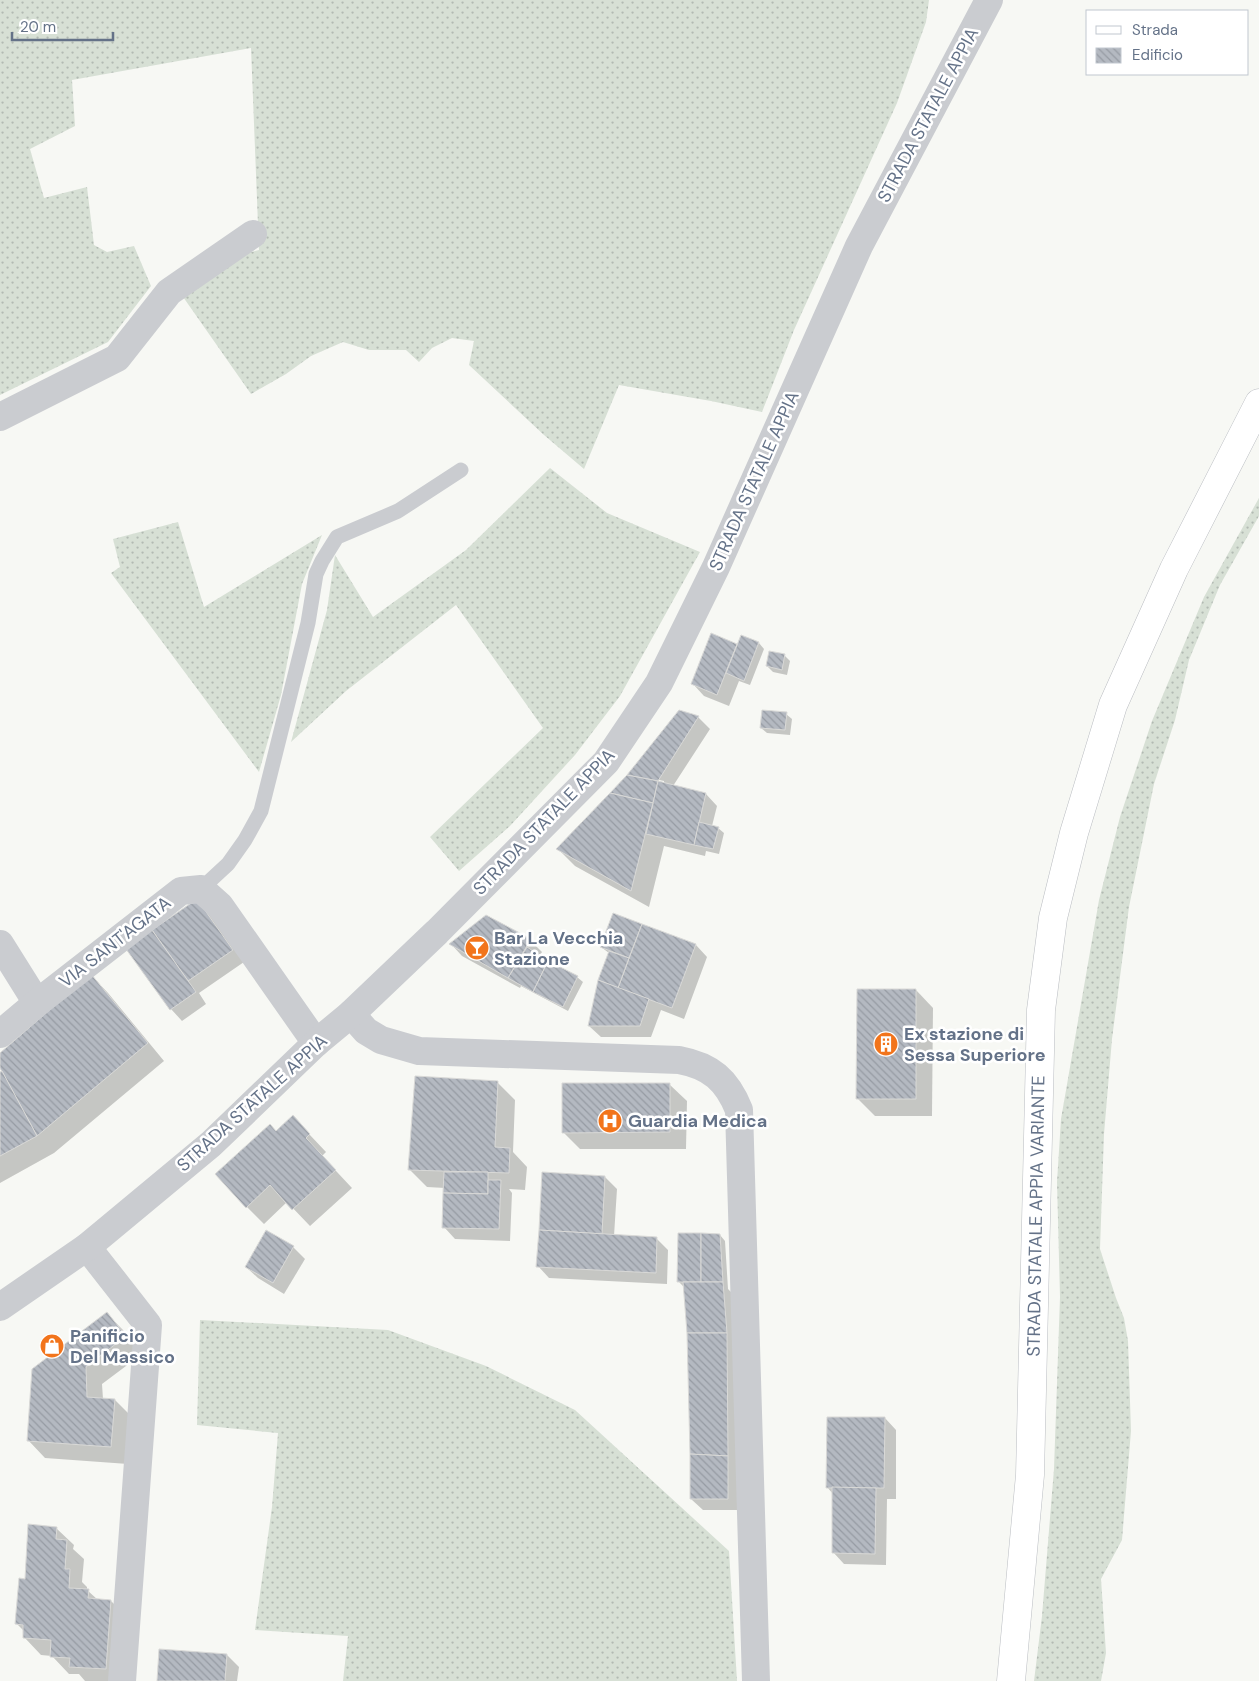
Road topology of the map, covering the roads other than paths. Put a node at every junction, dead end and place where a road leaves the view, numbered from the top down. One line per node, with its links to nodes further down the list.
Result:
1 (989, 0): 9 (street, STRADA STATALE APPIA)
2 (253, 234): 4 (street)
3 (1259, 403): 16 (main road, STRADA STATALE APPIA VARIANTE)
4 (0, 418)
5 (461, 470): 6 (lane)
6 (202, 889): 8 (street, VIA SANT'AGATA); 11 (street)
7 (0, 944): 8 (street)
8 (37, 1003): 10 (street, VIA SANT'AGATA)
9 (351, 1014): 11 (street, STRADA STATALE APPIA); 15 (street)
10 (0, 1034)
11 (316, 1043): 12 (street, STRADA STATALE APPIA)
12 (88, 1247): 13 (street, STRADA STATALE APPIA); 14 (street)
13 (0, 1307)
14 (122, 1681)
15 (756, 1681)
16 (1012, 1681)

